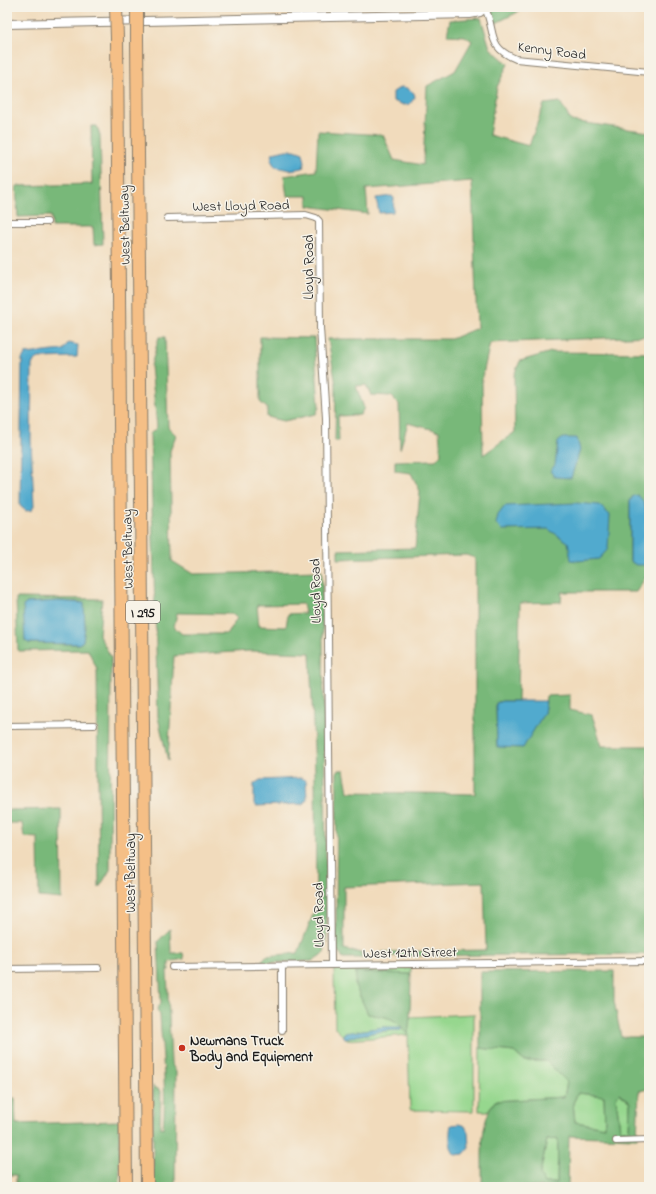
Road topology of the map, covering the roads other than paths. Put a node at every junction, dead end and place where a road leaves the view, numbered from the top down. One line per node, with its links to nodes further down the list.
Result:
1 (116, 7): 21 (highway, West Beltway / I 295, bridge)
2 (137, 7): 22 (highway, West Beltway / I 295, bridge)
3 (485, 8): 4 (street); 5 (street, Kenny Road)
4 (7, 24)
5 (649, 72)
6 (167, 218): 7 (street, West Lloyd Road)
7 (316, 218): 13 (street, Lloyd Road)
8 (7, 222): 9 (street)
9 (47, 222)
10 (94, 724): 11 (street)
11 (7, 726)
12 (649, 961): 13 (street, West 12th Street)
13 (331, 964): 14 (street, West 12th Street)
14 (282, 966): 15 (street, West 12th Street); 18 (street)
15 (172, 967)
16 (98, 968): 17 (street)
17 (7, 969)
18 (282, 1030)
19 (616, 1140): 20 (street)
20 (649, 1140)
21 (126, 1187)
22 (147, 1187)

